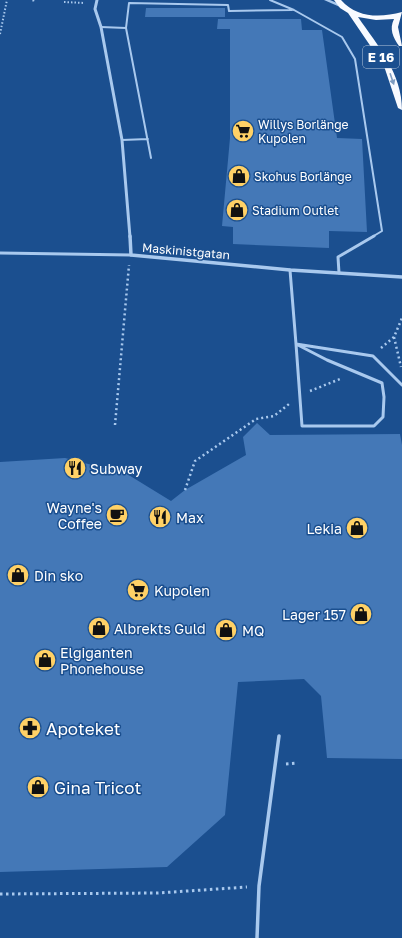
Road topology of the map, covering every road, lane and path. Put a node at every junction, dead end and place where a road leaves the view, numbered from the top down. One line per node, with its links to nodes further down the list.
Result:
1 (7, 0): 11 (path)
2 (98, 0): 9 (street, Maskinistgatan)
3 (270, 0): 6 (lane)
4 (326, 0): 5 (street)
5 (340, 3): 7 (highway)
6 (294, 10): 10 (lane); 21 (lane)
7 (350, 11): 8 (highway); 13 (highway, E 16, one-way to 13)
8 (400, 15): 12 (highway, E 16)
9 (101, 27): 10 (lane); 15 (street, Maskinistgatan)
10 (126, 28): 14 (lane)
11 (0, 34)
12 (402, 44)
13 (402, 108)
14 (148, 139): 15 (lane); 16 (lane)
15 (122, 140): 18 (street, Maskinistgatan)
16 (151, 158)
17 (0, 253): 18 (lane)
18 (131, 255): 20 (street, Maskinistgatan)
19 (129, 265): 30 (path)
20 (290, 270): 21 (street, Maskinistgatan); 24 (lane)
21 (339, 273): 22 (street, Maskinistgatan)
22 (402, 277)
23 (394, 337): 25 (path)
24 (296, 344): 28 (lane); 29 (lane); 29 (lane)
25 (398, 354): 26 (path); 27 (path)
26 (402, 356)
27 (402, 371)
28 (402, 385)
29 (300, 395): 31 (path)
30 (115, 425)
31 (185, 490)
32 (279, 736): 33 (lane)
33 (259, 886): 34 (path); 35 (lane)
34 (0, 894)
35 (257, 938)

